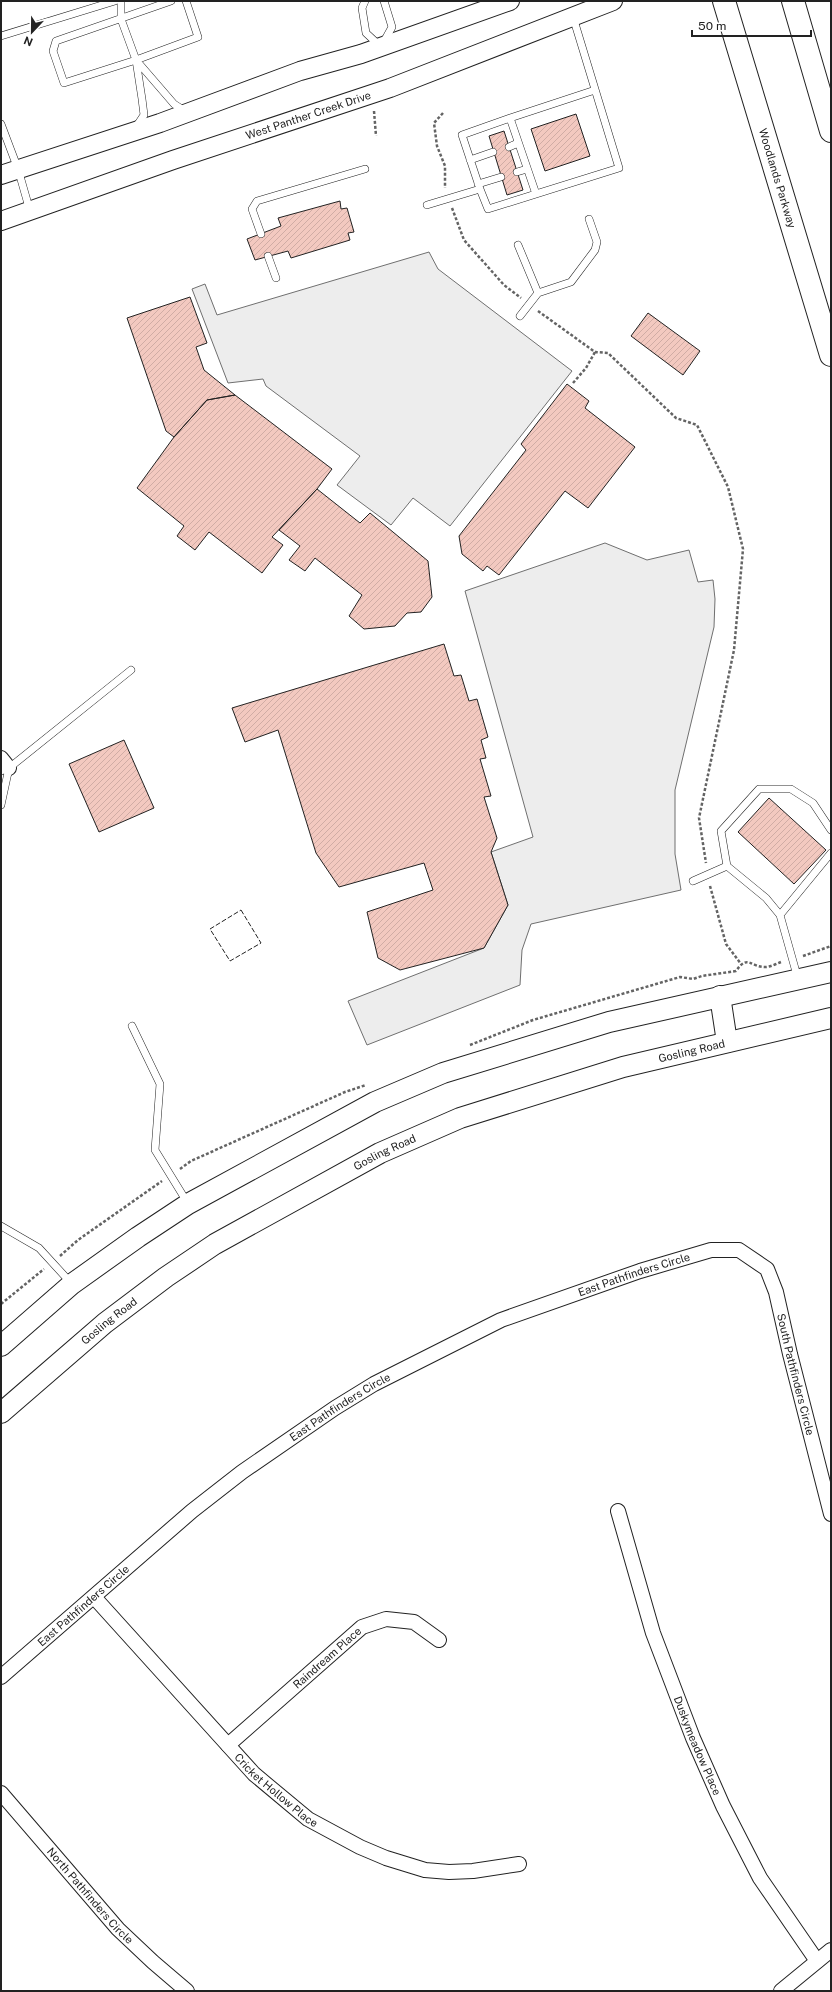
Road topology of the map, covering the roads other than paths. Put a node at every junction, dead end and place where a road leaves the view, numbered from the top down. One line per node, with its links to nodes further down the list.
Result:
1 (115, 1): 13 (lane)
2 (121, 1): 12 (lane)
3 (171, 1): 12 (lane)
4 (186, 1): 15 (lane)
5 (365, 1): 14 (lane)
6 (384, 1): 14 (lane)
7 (510, 1): 14 (street)
8 (613, 1): 11 (street, West Panther Creek Drive)
9 (724, 1): 44 (main road, Woodlands Parkway)
10 (793, 1): 20 (main road)
11 (573, 17): 16 (lane); 35 (street, West Panther Creek Drive)
12 (120, 19): 15 (lane); 15 (lane)
13 (1, 36)
14 (381, 47): 17 (street)
15 (136, 60): 17 (lane); 21 (lane)
16 (595, 90): 18 (lane); 33 (lane)
17 (187, 113): 21 (street)
18 (510, 118): 22 (lane); 25 (lane)
19 (1, 124): 26 (lane)
20 (831, 131)
21 (132, 132): 26 (street)
22 (518, 143): 23 (lane); 28 (lane)
23 (509, 147)
24 (493, 152): 25 (lane)
25 (470, 160): 32 (lane)
26 (18, 169): 30 (street); 35 (lane)
27 (365, 169): 38 (lane)
28 (527, 169): 29 (lane); 33 (lane)
29 (517, 172)
30 (1, 175)
31 (501, 177): 32 (lane)
32 (479, 186): 33 (lane); 34 (lane)
33 (536, 194)
34 (427, 205)
35 (30, 212): 37 (street, West Panther Creek Drive)
36 (589, 219): 42 (lane)
37 (1, 221)
38 (261, 234)
39 (518, 245): 42 (lane)
40 (268, 256): 41 (lane)
41 (276, 278)
42 (538, 292): 43 (lane)
43 (520, 316)
44 (831, 355)
45 (131, 670): 46 (lane)
46 (4, 766): 47 (lane)
47 (1, 805)
48 (831, 830): 50 (lane)
49 (831, 853): 52 (lane)
50 (727, 866): 51 (lane); 52 (lane)
51 (693, 881)
52 (780, 915): 54 (lane)
53 (831, 972): 54 (main road)
54 (798, 979): 55 (main road)
55 (720, 996): 58 (main road); 59 (main road)
56 (831, 1018): 58 (main road, Gosling Road)
57 (132, 1026): 59 (lane)
58 (728, 1042): 64 (main road, Gosling Road)
59 (188, 1204): 62 (main road)
60 (1, 1226): 62 (lane)
61 (739, 1250): 66 (street, South Pathfinders Circle); 67 (street, East Pathfinders Circle)
62 (72, 1284): 63 (main road)
63 (1, 1346)
64 (1, 1413)
65 (618, 1511): 74 (street, Duskymeadow Place)
66 (831, 1514)
67 (94, 1597): 69 (street, East Pathfinders Circle); 70 (street, Cricket Hollow Place)
68 (439, 1640): 70 (street, Raindream Place)
69 (1, 1677)
70 (228, 1745): 72 (street, Cricket Hollow Place)
71 (1, 1793): 75 (street, North Pathfinders Circle)
72 (519, 1864)
73 (831, 1950): 74 (street)
74 (817, 1961): 76 (street)
75 (187, 1991)
76 (781, 1991)

